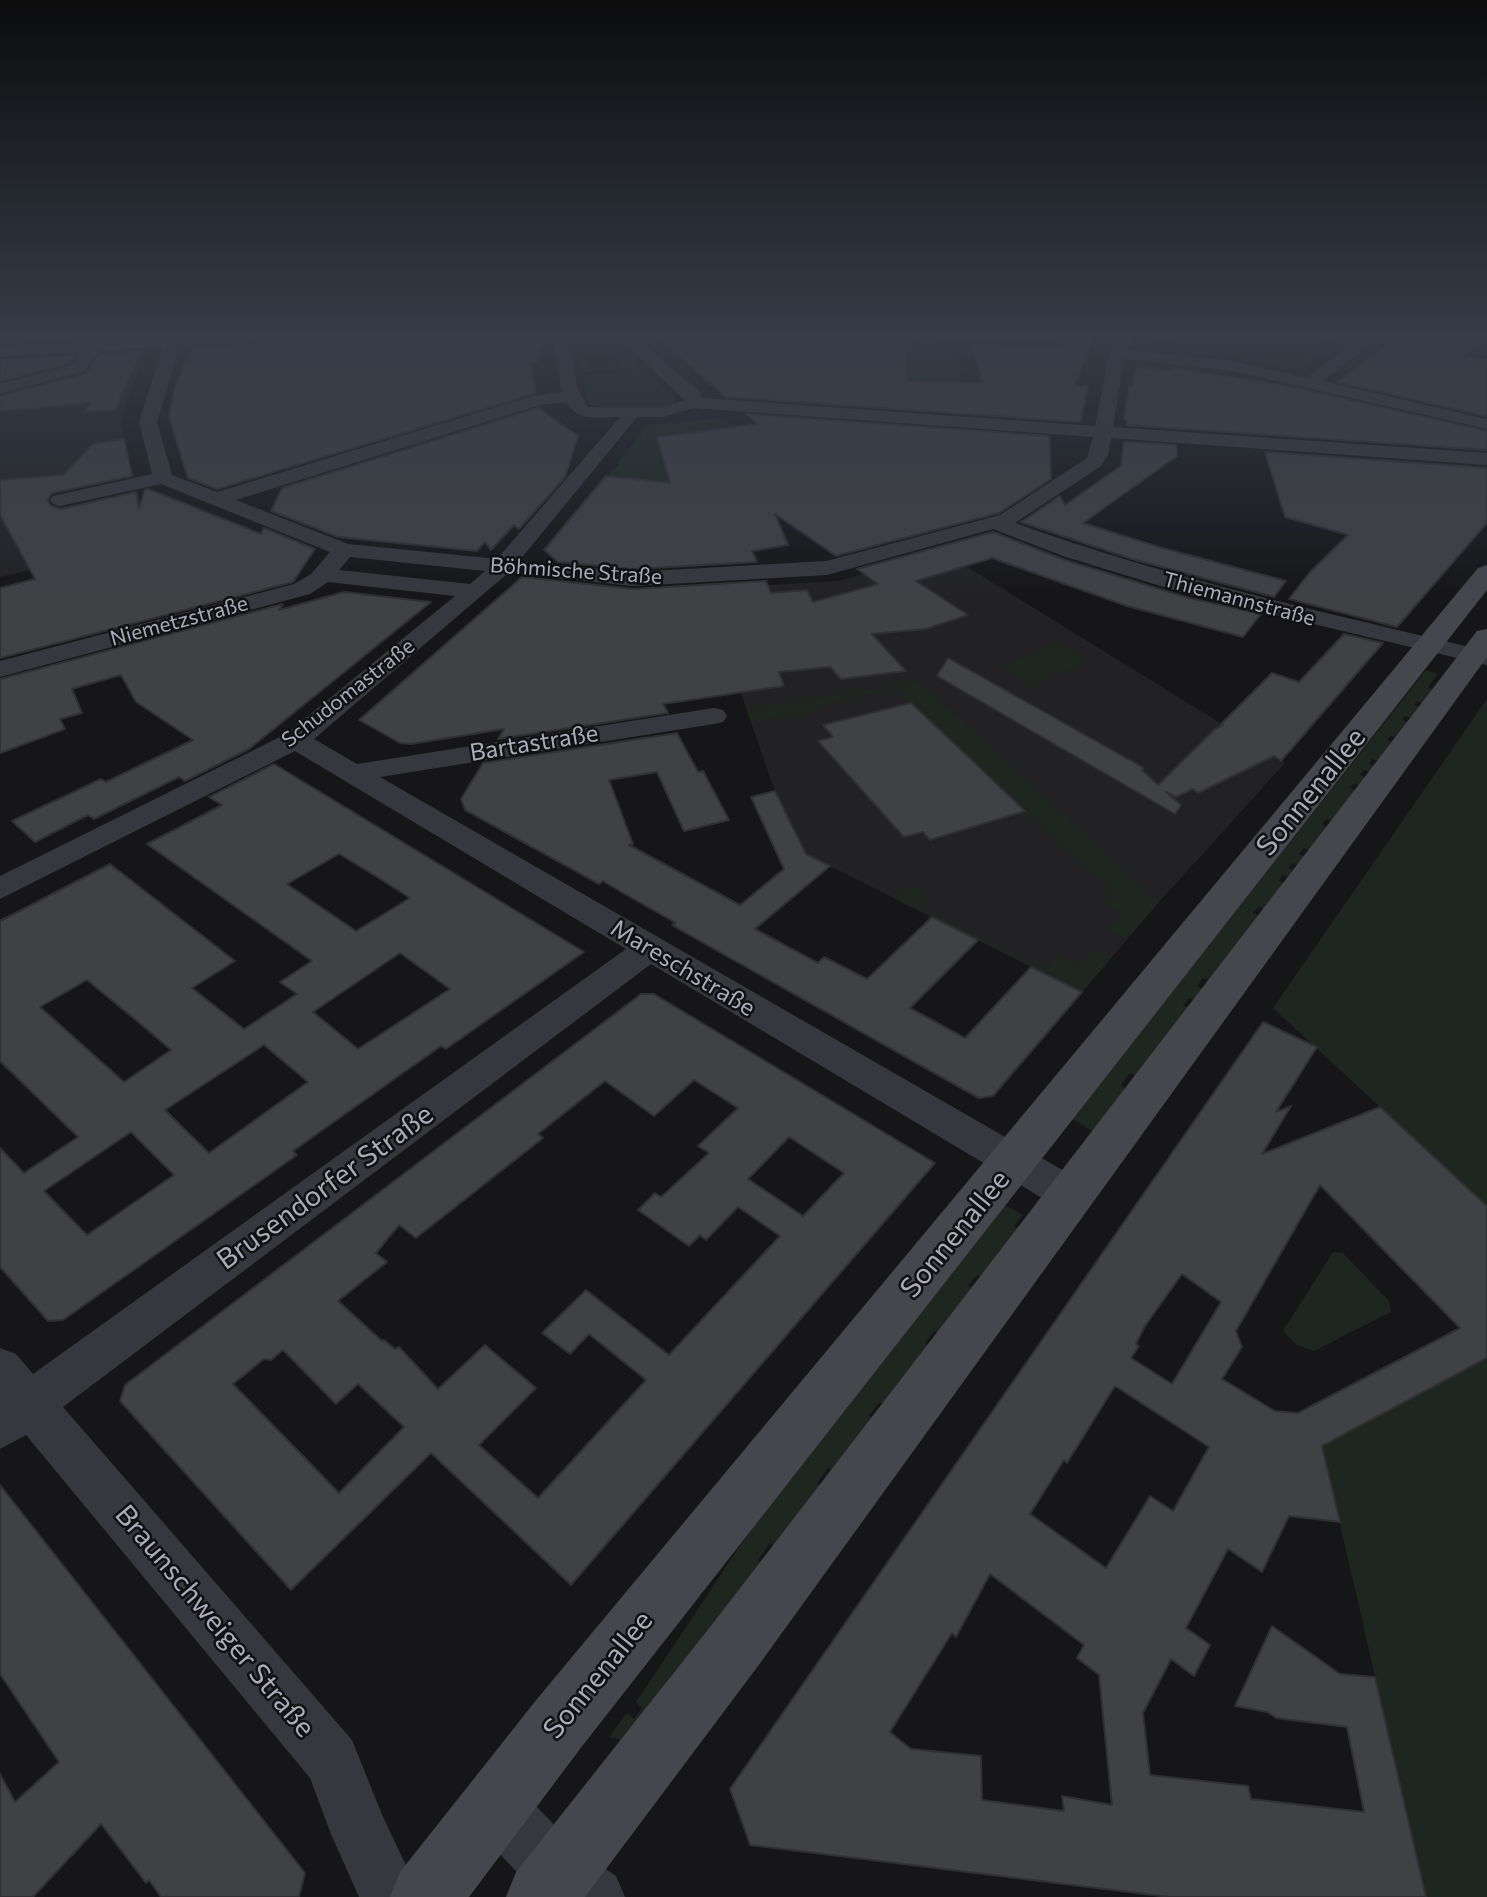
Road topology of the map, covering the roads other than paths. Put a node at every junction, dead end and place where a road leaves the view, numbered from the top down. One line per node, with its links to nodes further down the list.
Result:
1 (148, 421): 8 (street)
2 (474, 421): 9 (street)
3 (629, 421): 13 (street, Schudomastraße)
4 (935, 421): 6 (street)
5 (1104, 421): 6 (street, Böhmische Straße)
6 (1102, 432): 7 (street); 11 (street, Böhmische Straße)
7 (1487, 459)
8 (163, 478): 9 (street, Böhmische Straße); 10 (street)
9 (216, 499): 12 (street, Böhmische Straße)
10 (60, 500)
11 (996, 523): 13 (street, Böhmische Straße); 17 (street, Thiemannstraße)
12 (344, 551): 13 (street, Böhmische Straße); 15 (street, Niemetzstraße)
13 (502, 566): 16 (street, Schudomastraße)
14 (1487, 573): 17 (main road, Sonnenallee)
15 (324, 575): 16 (street, Böhmische Straße); 19 (street, Niemetzstraße)
16 (475, 591): 21 (street, Schudomastraße)
17 (1430, 644): 18 (street, Thiemannstraße); 25 (main road, Sonnenallee)
18 (1483, 650): 26 (main road, Sonnenallee)
19 (0, 669)
20 (714, 716): 22 (street, Bartastraße)
21 (296, 740): 22 (street, Mareschstraße); 23 (street, Schudomastraße)
22 (354, 773): 24 (street, Mareschstraße)
23 (0, 889)
24 (649, 949): 25 (street, Mareschstraße); 28 (street, Brusendorfer Straße)
25 (1013, 1161): 26 (street, Mareschstraße); 29 (main road, Sonnenallee)
26 (1071, 1195): 30 (main road, Sonnenallee)
27 (0, 1369): 28 (street, Braunschweiger Straße)
28 (15, 1415): 31 (street, Braunschweiger Straße)
29 (495, 1806): 30 (street); 32 (main road, Sonnenallee)
30 (565, 1889)
31 (390, 1897)
32 (425, 1897)

